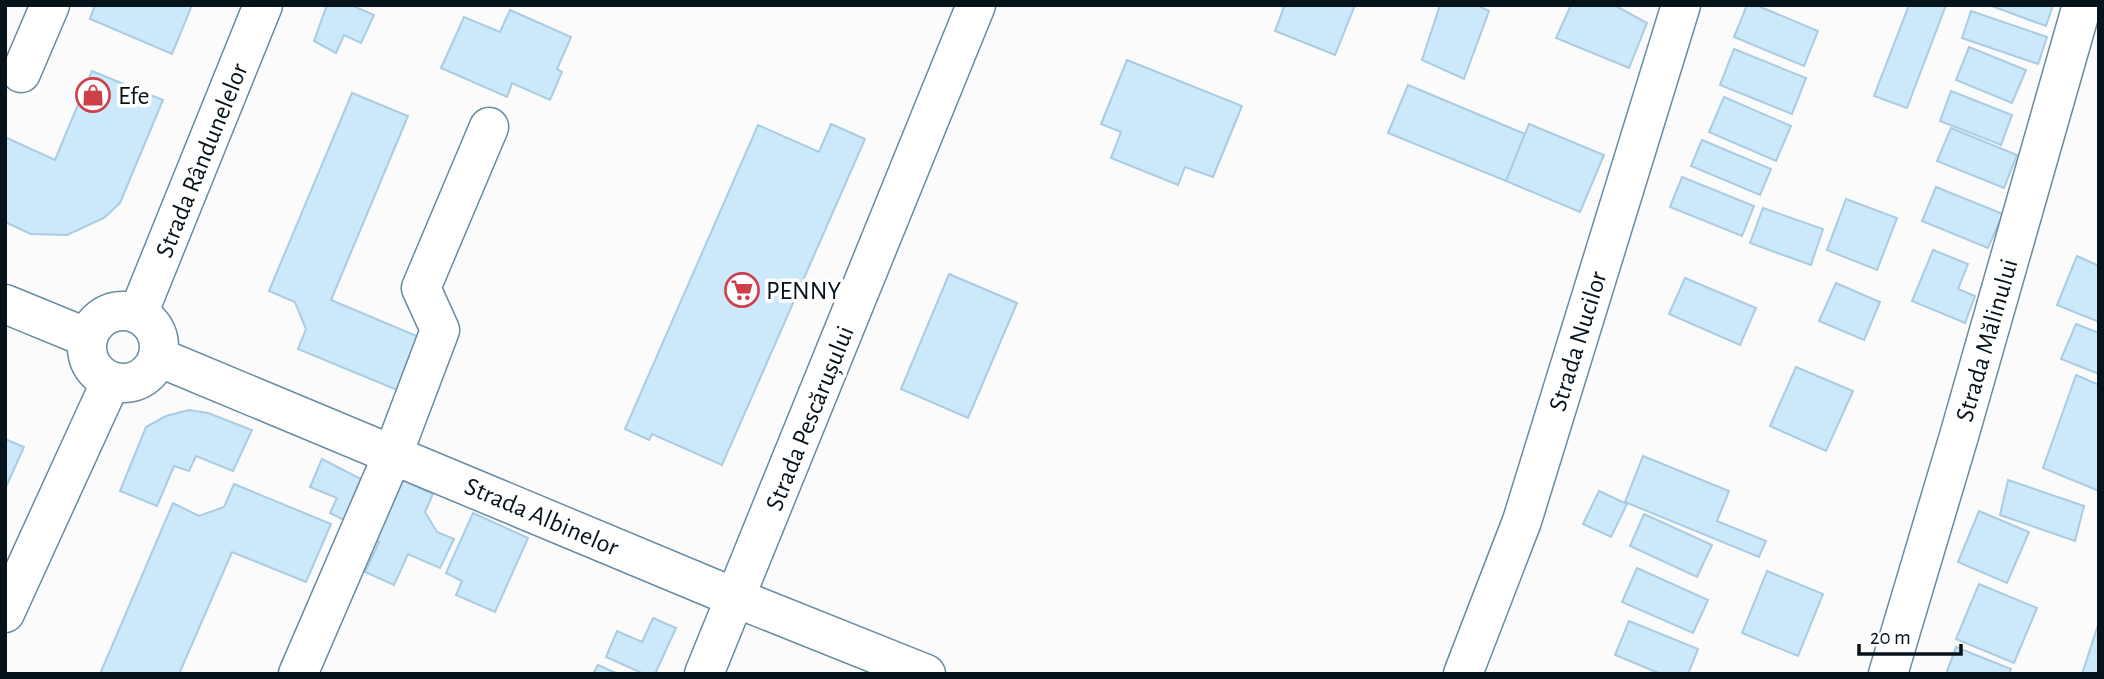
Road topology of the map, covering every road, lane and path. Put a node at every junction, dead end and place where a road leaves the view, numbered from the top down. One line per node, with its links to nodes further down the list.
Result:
1 (50, 5): 6 (street)
2 (263, 5): 9 (street, Strada Rândunelelor)
3 (976, 5): 15 (street, Strada Pescărușului)
4 (1681, 5): 20 (street, Strada Nucilor)
5 (2082, 5): 21 (street, Strada Mălinului)
6 (21, 73)
7 (489, 127): 13 (street)
8 (5, 304): 10 (street)
9 (138, 314): 10 (street); 11 (street)
10 (88, 338): 12 (street)
11 (158, 357): 12 (street); 13 (street, Strada Albinelor)
12 (111, 381): 14 (street)
13 (393, 454): 15 (street, Strada Albinelor); 17 (street)
14 (15, 567): 16 (street)
15 (736, 598): 18 (street, Strada Pescărușului); 19 (street, Strada Albinelor)
16 (5, 613)
17 (298, 674)
18 (704, 674)
19 (926, 674)
20 (1463, 674)
21 (1888, 674)

